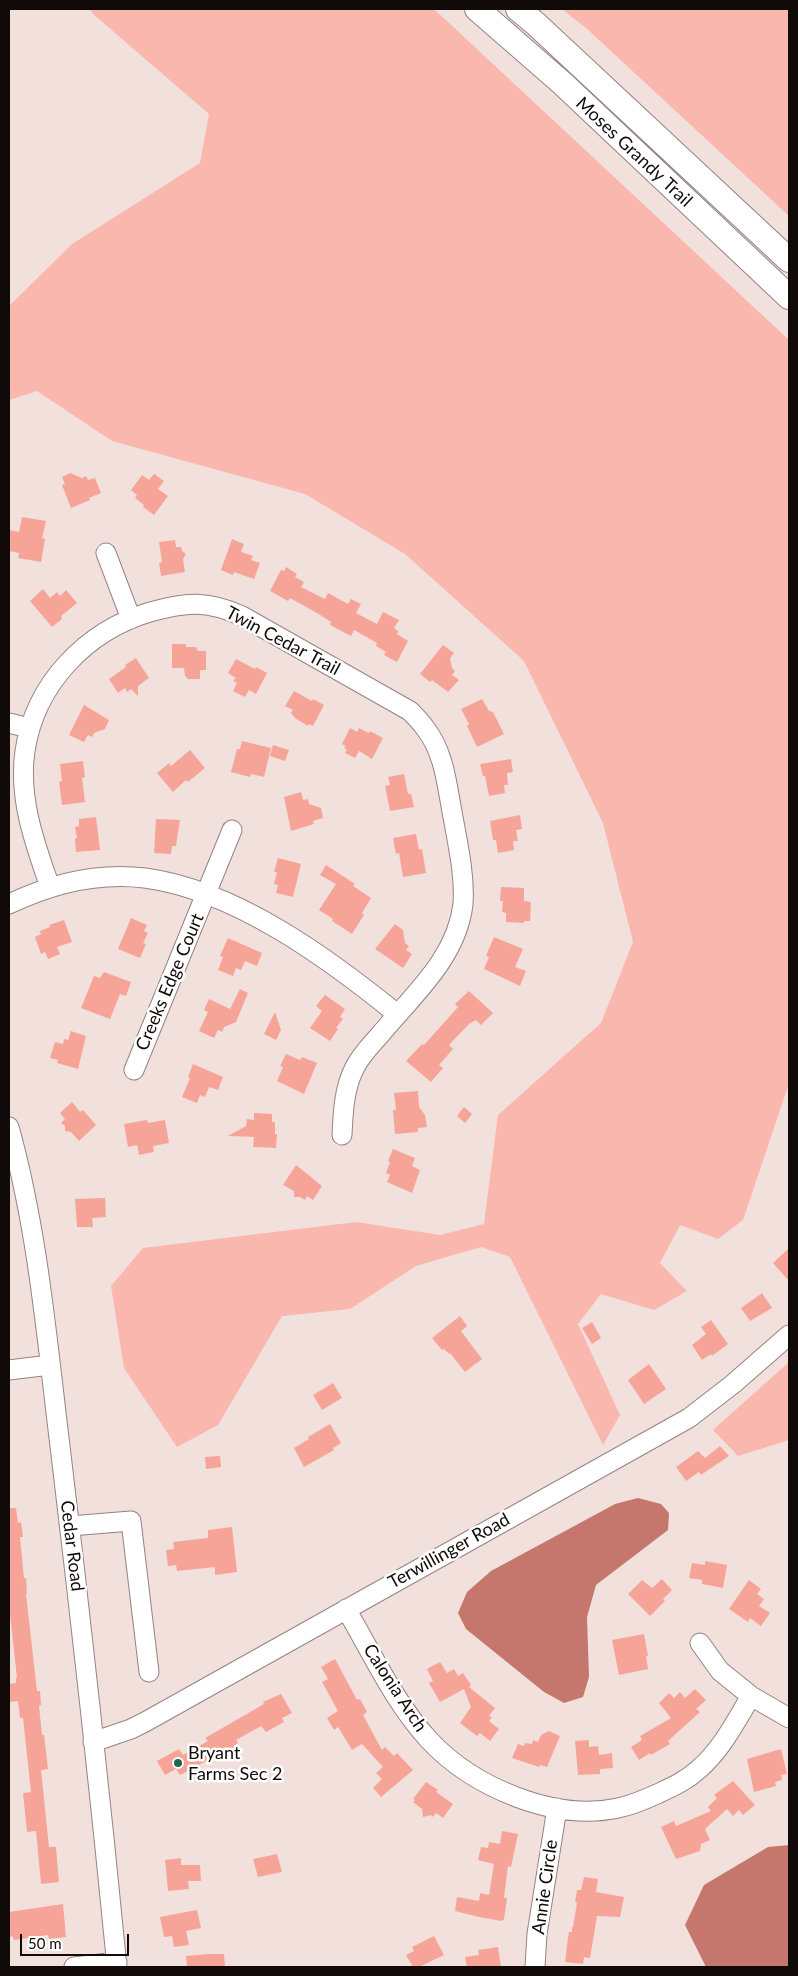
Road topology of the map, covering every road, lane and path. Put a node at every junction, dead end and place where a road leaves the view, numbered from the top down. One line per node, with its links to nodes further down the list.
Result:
1 (477, 9): 4 (main road, Moses Grandy Trail)
2 (518, 9): 3 (main road, Moses Grandy Trail)
3 (789, 260)
4 (789, 297)
5 (106, 553): 6 (street)
6 (131, 619): 8 (street, Twin Cedar Trail); 13 (street, Twin Cedar Trail)
7 (9, 723): 8 (street)
8 (29, 728): 10 (street, Twin Cedar Trail)
9 (232, 830): 11 (street, Creeks Edge Court)
10 (50, 888): 11 (street); 12 (street)
11 (206, 895): 13 (street); 14 (street, Creeks Edge Court)
12 (9, 904)
13 (397, 1014): 16 (street, Twin Cedar Trail)
14 (134, 1070)
15 (9, 1127): 18 (street, Cedar Road)
16 (342, 1136)
17 (789, 1335): 21 (street, Terwillinger Road)
18 (50, 1365): 19 (street); 20 (street, Cedar Road)
19 (9, 1370)
20 (70, 1526): 23 (street); 26 (street, Cedar Road)
21 (346, 1609): 26 (street, Terwillinger Road); 27 (street, Calonia Arch)
22 (700, 1643): 24 (street)
23 (149, 1672)
24 (751, 1696): 25 (street); 27 (street, Calonia Arch)
25 (789, 1718)
26 (93, 1742): 28 (street, Cedar Road)
27 (557, 1808): 30 (street, Annie Circle)
28 (117, 1965): 29 (street)
29 (74, 1967)
30 (535, 1967)

